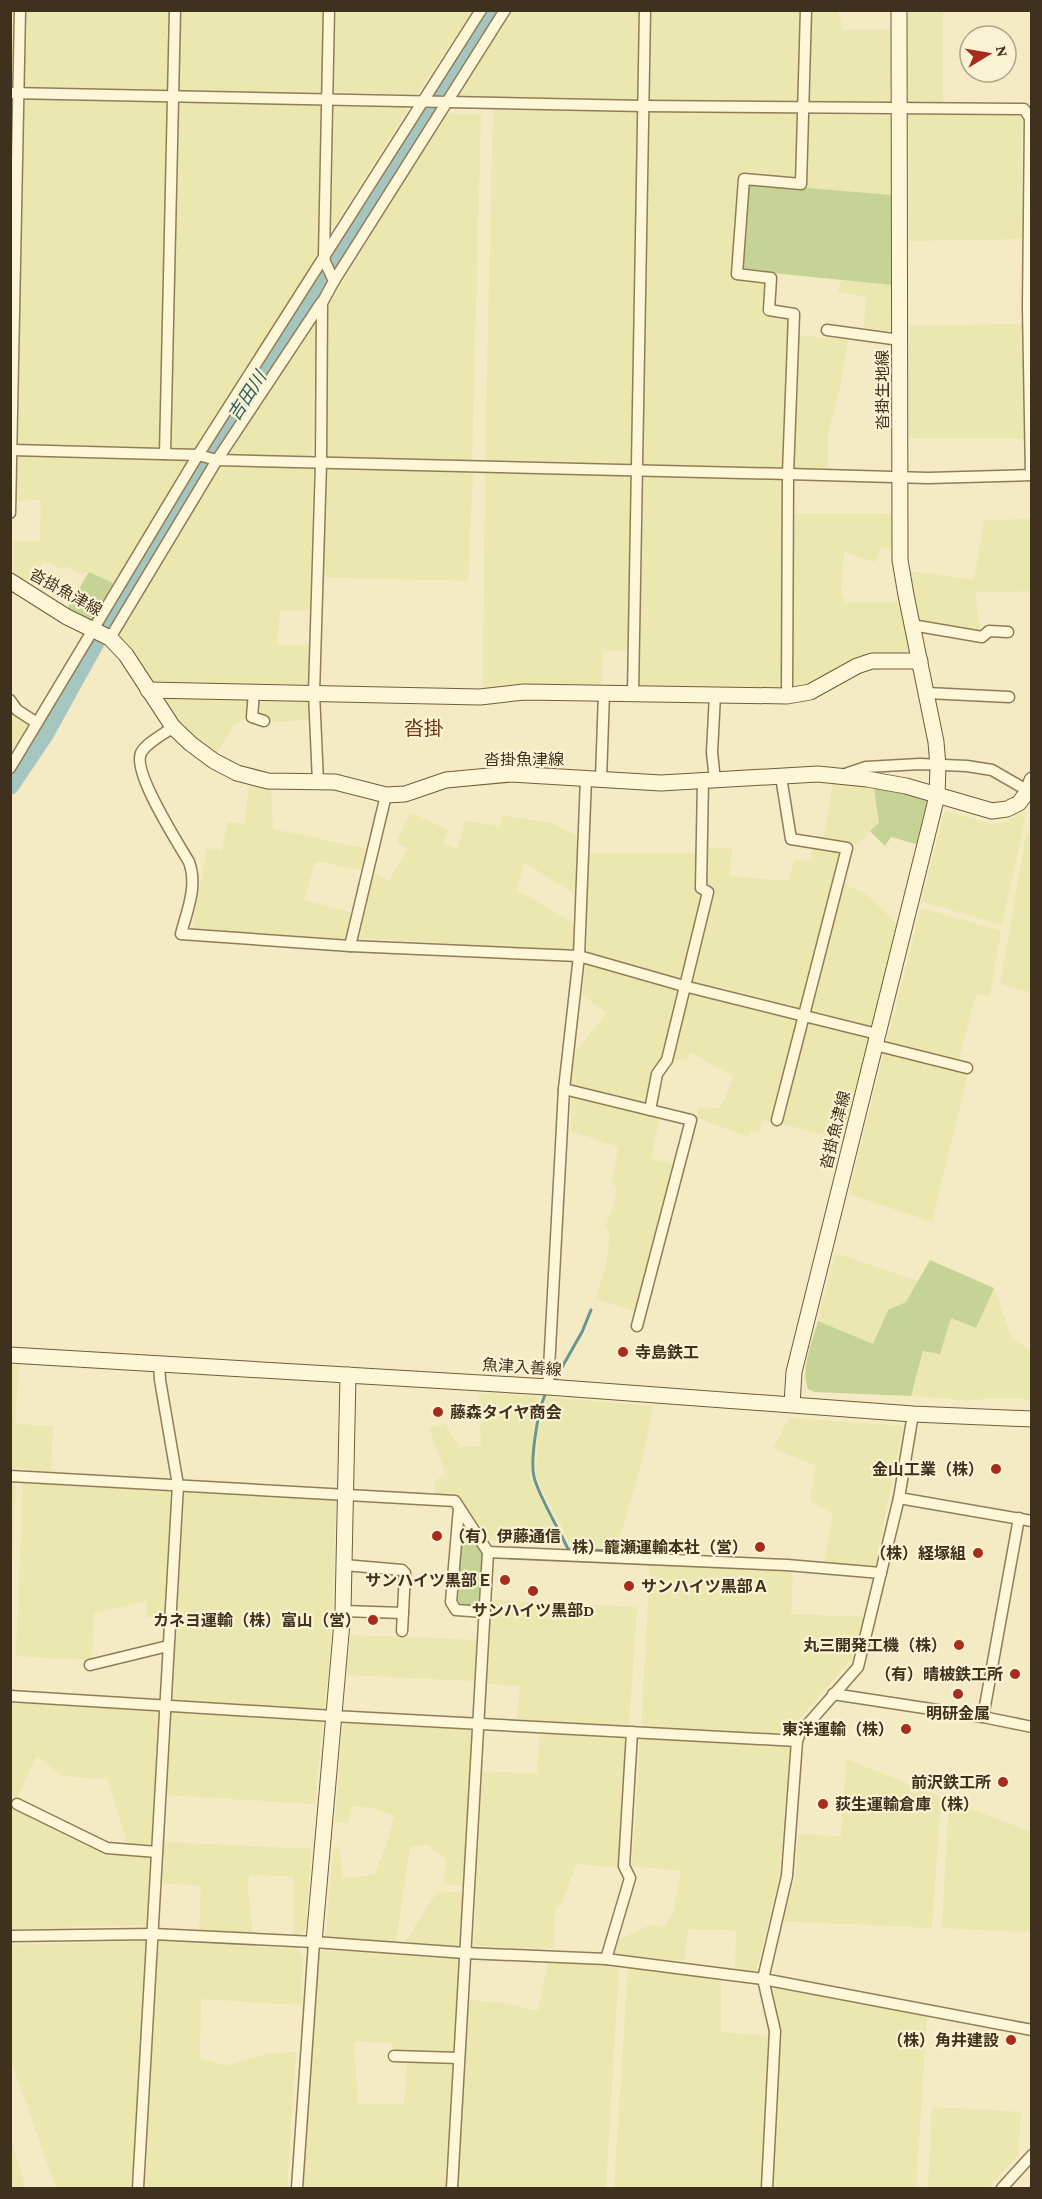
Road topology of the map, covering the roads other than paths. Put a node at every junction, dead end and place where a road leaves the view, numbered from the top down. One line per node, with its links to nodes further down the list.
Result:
1 (20, 10): 9 (street)
2 (175, 10): 10 (street)
3 (329, 10): 11 (street)
4 (480, 10): 12 (street)
5 (505, 10): 13 (street)
6 (645, 10): 14 (street)
7 (806, 10): 15 (street)
8 (899, 10): 16 (main road, 沓掛生地線)
9 (14, 93): 10 (street); 23 (street)
10 (173, 96): 11 (street); 25 (street)
11 (327, 99): 12 (street); 18 (street)
12 (421, 102): 13 (street); 18 (street)
13 (446, 102): 14 (street); 19 (street)
14 (643, 106): 15 (street); 28 (street)
15 (804, 107): 16 (street); 29 (street)
16 (900, 108): 17 (street); 22 (main road, 沓掛生地線)
17 (1031, 118): 30 (street)
18 (324, 259): 19 (street); 26 (street)
19 (333, 278): 20 (street)
20 (322, 303): 26 (street); 27 (street)
21 (827, 330): 22 (street)
22 (900, 340): 31 (main road, 沓掛生地線)
23 (11, 407): 24 (street)
24 (12, 450): 25 (street); 32 (street)
25 (165, 454): 26 (street)
26 (208, 458): 27 (street); 36 (street); 36 (street)
27 (321, 463): 28 (street); 40 (street)
28 (637, 470): 29 (street); 42 (street)
29 (788, 474): 31 (street); 45 (street)
30 (1031, 475): 31 (street)
31 (900, 477): 34 (main road, 沓掛生地線)
32 (10, 513)
33 (10, 581): 36 (main road, 沓掛魚津線)
34 (912, 625): 35 (street); 37 (main road, 沓掛生地線)
35 (1008, 632)
36 (102, 633): 38 (main road, 沓掛魚津線); 49 (street)
37 (920, 661): 43 (main road, 沓掛生地線); 45 (main road)
38 (148, 690): 39 (main road); 50 (main road, 沓掛魚津線)
39 (254, 692): 40 (main road); 48 (street)
40 (314, 693): 41 (main road); 57 (street)
41 (604, 693): 42 (main road); 55 (street)
42 (633, 693): 44 (main road)
43 (927, 693): 46 (street); 51 (main road, 沓掛生地線)
44 (715, 695): 45 (main road); 56 (street)
45 (787, 696)
46 (1009, 697)
47 (10, 700): 49 (street)
48 (264, 721)
49 (37, 723): 52 (street)
50 (173, 727): 57 (main road, 沓掛魚津線); 61 (street)
51 (938, 766): 53 (street); 58 (street); 60 (main road, 沓掛魚津線)
52 (10, 768)
53 (839, 776): 54 (main road, 沓掛魚津線); 60 (main road, 沓掛魚津線)
54 (782, 777): 56 (main road, 沓掛魚津線); 64 (street)
55 (594, 779): 56 (main road, 沓掛魚津線); 59 (main road, 沓掛魚津線); 62 (street)
56 (709, 781): 63 (street)
57 (318, 782): 59 (main road, 沓掛魚津線)
58 (1030, 788): 60 (main road)
59 (386, 795): 61 (street)
60 (937, 796): 65 (main road, 沓掛魚津線)
61 (350, 946): 62 (street)
62 (579, 956): 63 (street); 67 (street)
63 (684, 986): 64 (street); 68 (street)
64 (805, 1015): 65 (street); 69 (street)
65 (876, 1040): 66 (street); 75 (main road, 沓掛魚津線)
66 (967, 1068)
67 (564, 1089): 68 (street); 74 (street)
68 (650, 1110): 70 (street)
69 (777, 1120)
70 (637, 1326)
71 (10, 1355): 72 (main road, 魚津入善線)
72 (159, 1363): 73 (main road, 魚津入善線); 79 (street)
73 (348, 1375): 74 (main road, 魚津入善線); 80 (main road)
74 (548, 1387): 75 (main road, 魚津入善線)
75 (792, 1404): 76 (main road, 魚津入善線)
76 (913, 1414): 77 (main road, 魚津入善線); 81 (street)
77 (1032, 1419)
78 (10, 1476): 79 (street)
79 (178, 1485): 80 (street); 92 (street)
80 (347, 1496): 82 (street); 86 (main road)
81 (899, 1498): 83 (street); 87 (street)
82 (459, 1508): 85 (street); 89 (street)
83 (1019, 1518): 84 (street); 98 (street)
84 (1032, 1521)
85 (488, 1552): 87 (street); 89 (street)
86 (344, 1565): 88 (main road); 90 (street)
87 (881, 1573): 94 (street)
88 (343, 1611): 90 (street); 97 (main road)
89 (484, 1612): 99 (street)
90 (403, 1613): 91 (street)
91 (402, 1631)
92 (168, 1646): 93 (street); 96 (street)
93 (90, 1665)
94 (833, 1694): 98 (street); 102 (street)
95 (10, 1696): 96 (street)
96 (165, 1704): 97 (street); 104 (street)
97 (333, 1716): 99 (street); 107 (main road)
98 (983, 1717): 100 (street)
99 (479, 1722): 101 (street); 108 (street)
100 (1032, 1727)
101 (633, 1731): 102 (street); 109 (street)
102 (797, 1741): 110 (street)
103 (17, 1804): 104 (street)
104 (157, 1852): 105 (street)
105 (153, 1934): 106 (street); 107 (street); 115 (street)
106 (10, 1936)
107 (314, 1942): 108 (street); 116 (street)
108 (465, 1953): 109 (street); 113 (street)
109 (606, 1959): 110 (street)
110 (763, 1979): 111 (street); 118 (street)
111 (1032, 2030)
112 (394, 2056): 113 (street)
113 (459, 2058): 117 (street)
114 (1032, 2155): 119 (street)
115 (138, 2188)
116 (297, 2188)
117 (452, 2188)
118 (767, 2188)
119 (1002, 2188)

